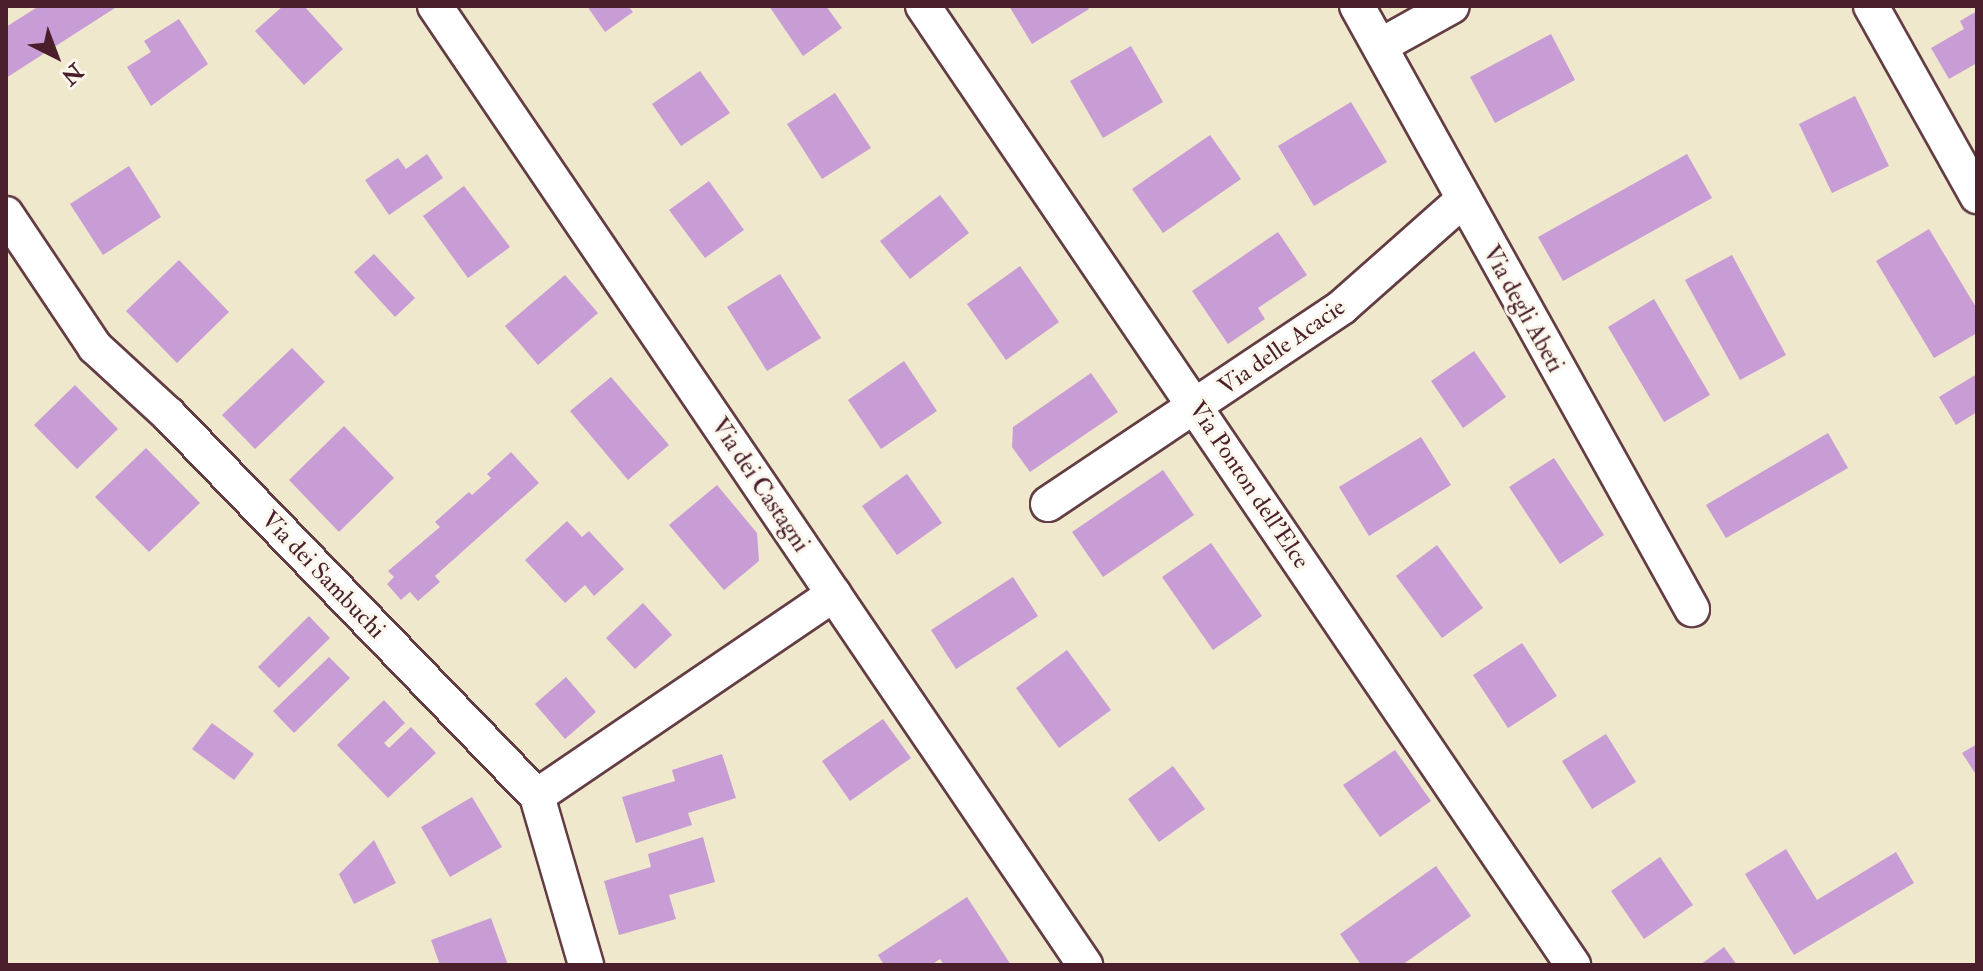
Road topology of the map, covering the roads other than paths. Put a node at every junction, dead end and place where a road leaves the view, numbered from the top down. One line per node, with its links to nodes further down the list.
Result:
1 (435, 6): 12 (street, Via dei Castagni)
2 (923, 6): 10 (street, Via Ponton dell'Elce)
3 (1357, 6): 6 (street, Via degli Abeti)
4 (1452, 6): 6 (street)
5 (1871, 6): 7 (street)
6 (1380, 46): 8 (street, Via degli Abeti)
7 (1977, 196)
8 (1462, 201): 10 (street, Via delle Acacie); 13 (street, Via degli Abeti)
9 (6, 214): 14 (street, Via dei Sambuchi)
10 (1196, 407): 11 (street, Via delle Acacie); 17 (street, Via Ponton dell'Elce)
11 (1048, 504)
12 (834, 594): 14 (street); 16 (street, Via dei Castagni)
13 (1692, 609)
14 (537, 796): 15 (street, Via dei Sambuchi)
15 (586, 965)
16 (1085, 965)
17 (1573, 965)

